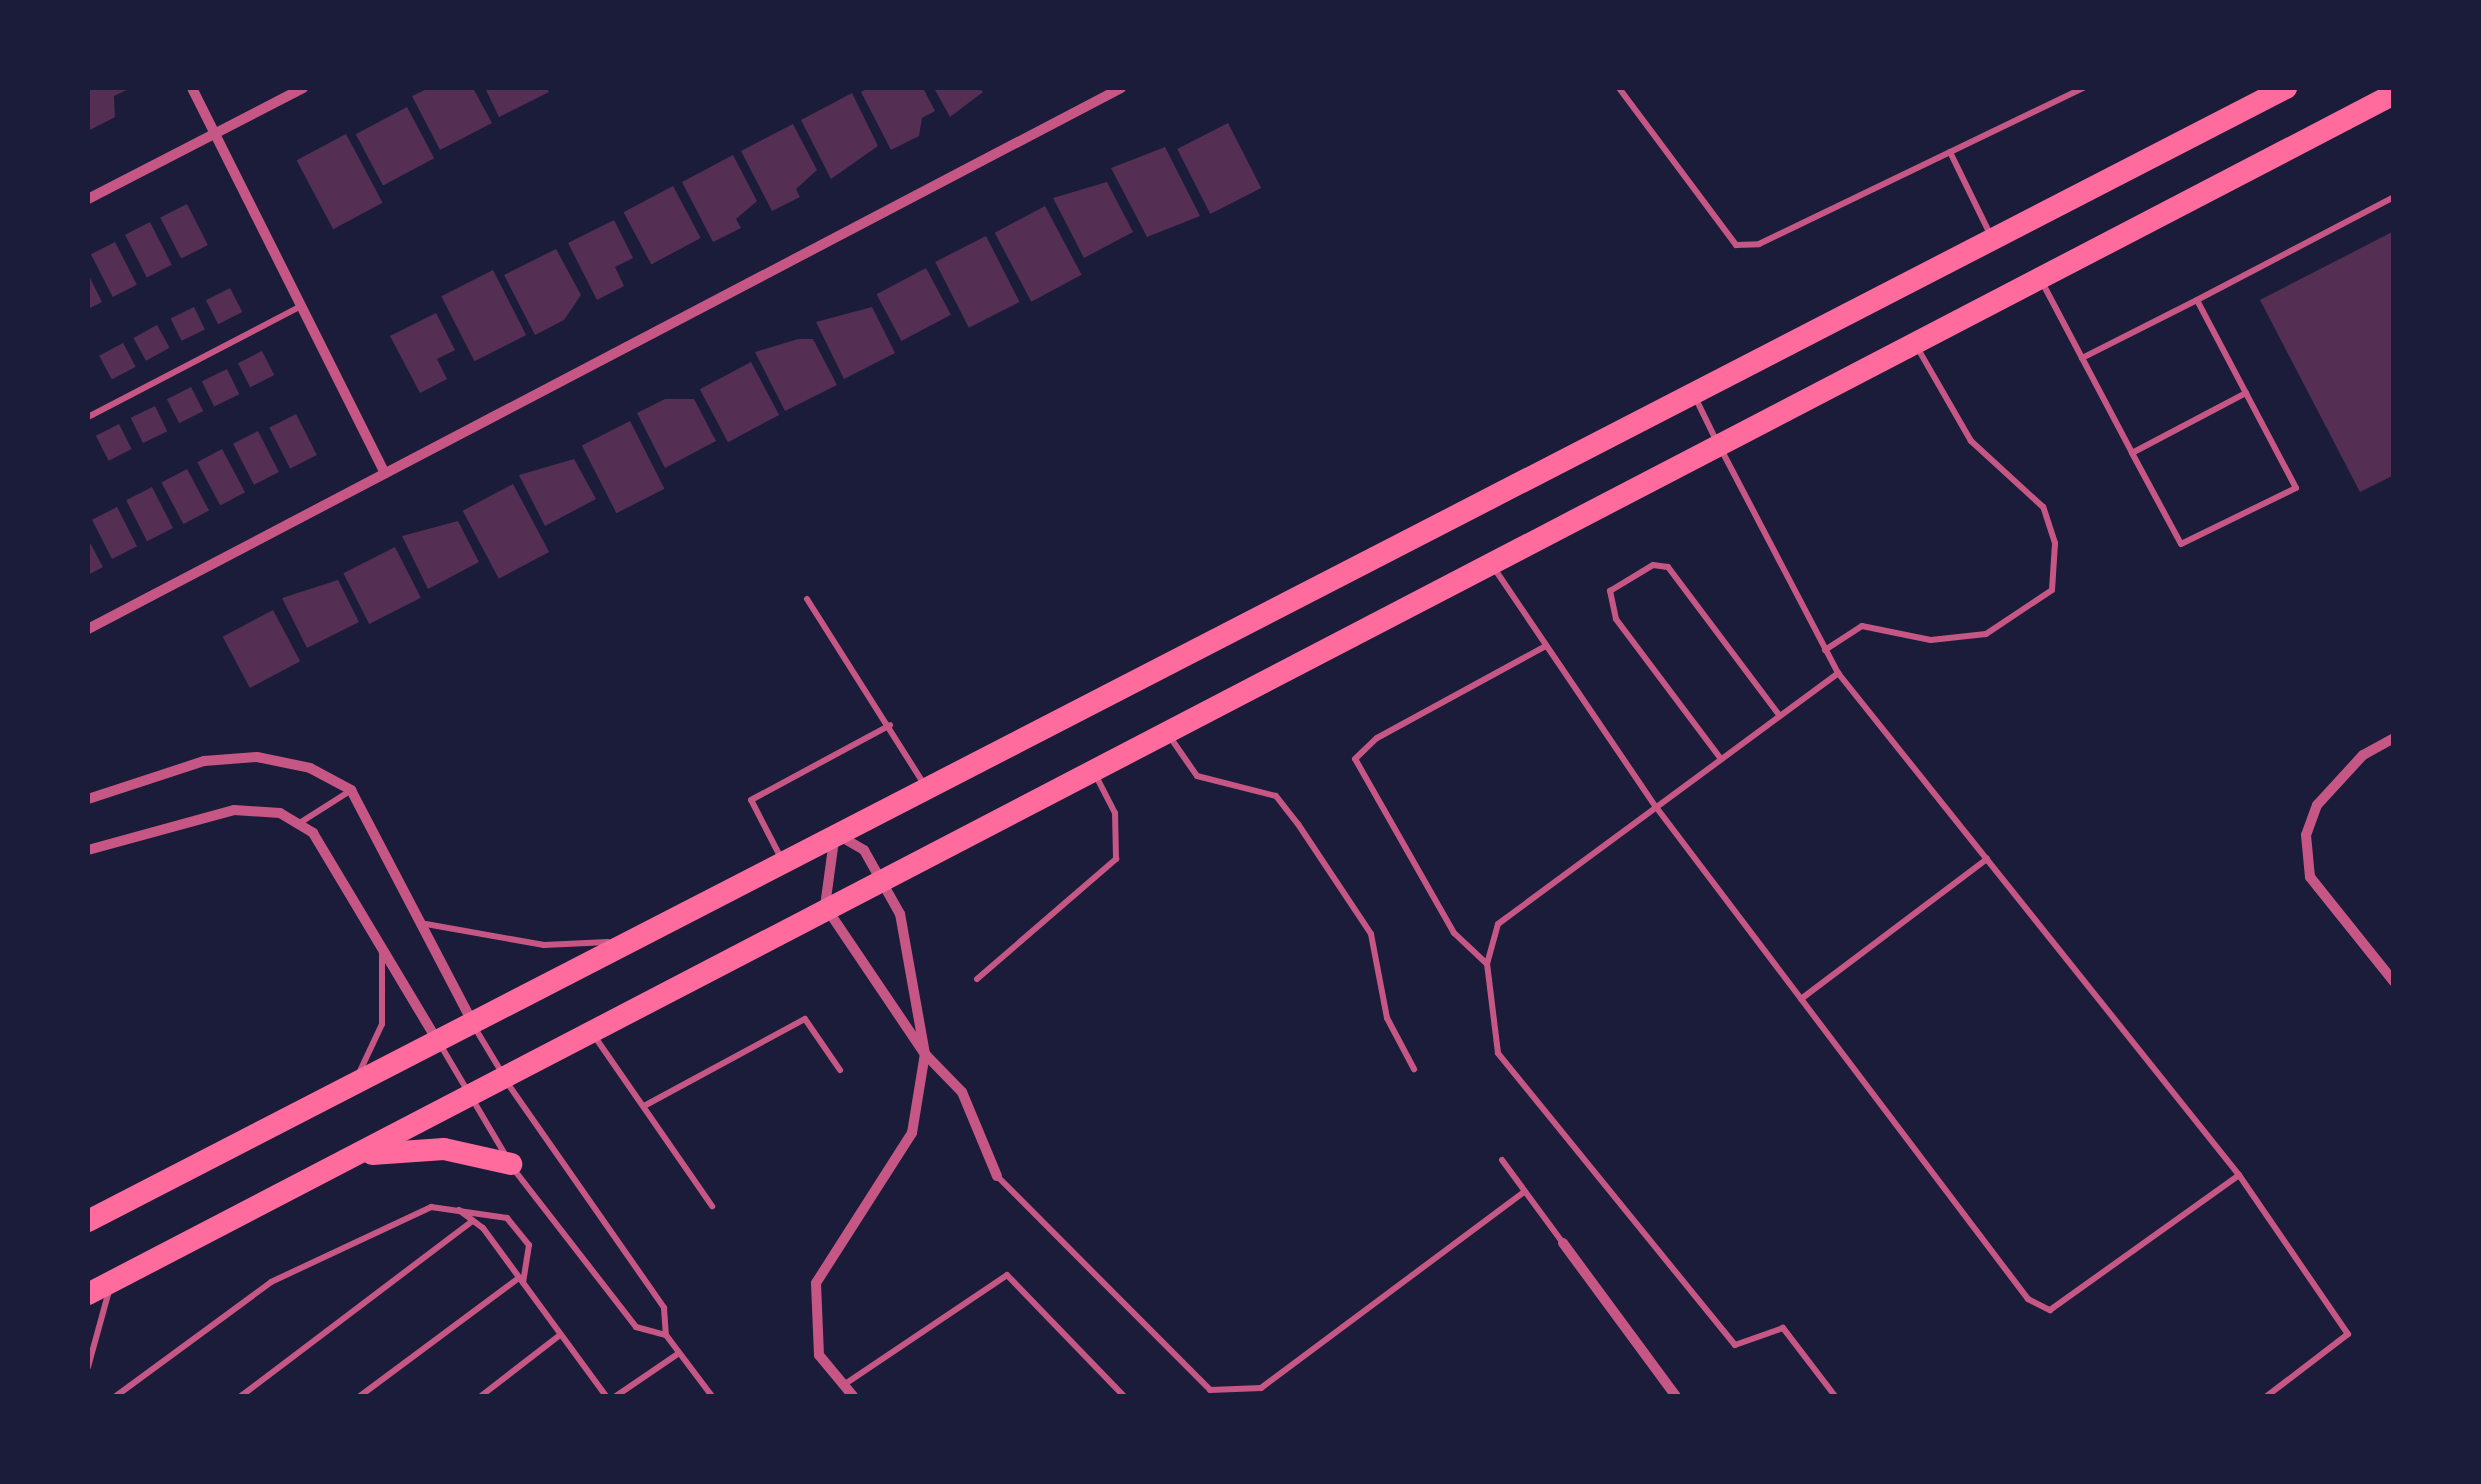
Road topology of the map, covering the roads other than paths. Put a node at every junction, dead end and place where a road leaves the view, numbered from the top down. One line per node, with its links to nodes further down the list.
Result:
1 (192, 88): 8 (street)
2 (302, 88): 8 (street)
3 (1121, 88): 23 (street)
4 (1619, 88): 9 (lane)
5 (2083, 88): 9 (lane)
6 (2286, 88): 12 (main road)
7 (2394, 94): 13 (main road)
8 (215, 134): 11 (street); 15 (street)
9 (1950, 152): 12 (lane)
10 (2394, 198): 14 (lane)
11 (88, 199)
12 (1993, 239): 19 (main road)
13 (2038, 276): 16 (main road); 17 (lane)
14 (2197, 300): 17 (lane); 18 (lane)
15 (302, 306): 20 (lane); 23 (street)
16 (1914, 342): 21 (main road); 28 (lane)
17 (2082, 358): 22 (lane)
18 (2246, 393): 22 (lane); 22 (lane)
19 (1694, 394): 21 (lane); 36 (main road)
20 (88, 417)
21 (1718, 444): 24 (main road); 28 (lane)
22 (2132, 453)
23 (386, 473): 26 (street)
24 (1490, 563): 27 (lane); 32 (main road)
25 (807, 599): 31 (lane)
26 (88, 629)
27 (1546, 646): 39 (lane); 50 (lane)
28 (1825, 650): 29 (lane)
29 (1838, 673): 30 (lane); 43 (lane)
30 (1780, 716): 34 (lane); 34 (lane)
31 (890, 725): 36 (lane); 44 (lane)
32 (1167, 732): 35 (main road); 58 (lane)
33 (2394, 738): 52 (street)
34 (1721, 759): 39 (lane)
35 (1093, 770): 45 (main road); 51 (lane)
36 (925, 787): 41 (main road)
37 (351, 790): 38 (street); 40 (lane); 47 (street)
38 (88, 799)
39 (1656, 807): 50 (lane); 53 (lane)
40 (298, 824): 42 (street); 49 (street)
41 (834, 833): 44 (main road); 45 (street); 46 (street)
42 (88, 850)
43 (1987, 859): 53 (lane); 67 (lane)
44 (782, 860): 48 (main road)
45 (880, 877): 46 (main road); 57 (street)
46 (826, 906): 55 (main road); 57 (street)
47 (426, 924): 48 (lane); 54 (street)
48 (624, 942): 54 (main road)
49 (382, 947): 56 (street); 61 (lane)
50 (1487, 964): 93 (lane)
51 (977, 978)
52 (2394, 982)
53 (1801, 999): 67 (lane)
54 (472, 1022): 56 (main road); 60 (lane)
55 (591, 1032): 60 (main road); 63 (lane)
56 (438, 1041): 61 (main road); 62 (lane)
57 (924, 1054): 68 (street); 82 (street)
58 (1414, 1069)
59 (840, 1070): 63 (lane)
60 (504, 1077): 62 (main road); 79 (lane)
61 (354, 1083): 73 (main road)
62 (468, 1097): 64 (main road); 66 (lane)
63 (644, 1106): 70 (lane)
64 (359, 1155): 66 (main road); 76 (main road)
65 (1502, 1160): 69 (lane)
66 (511, 1164): 79 (lane)
67 (2239, 1175): 94 (lane)
68 (997, 1176): 69 (lane)
69 (1525, 1192): 74 (lane)
70 (712, 1206)
71 (458, 1210): 72 (lane); 75 (lane); 83 (lane)
72 (472, 1220): 75 (lane); 84 (lane)
73 (88, 1221)
74 (1563, 1243): 92 (street)
75 (521, 1280): 78 (lane); 85 (lane)
76 (113, 1282): 77 (main road); 81 (lane)
77 (88, 1294)
78 (560, 1335): 86 (lane); 87 (lane)
79 (666, 1335): 80 (lane)
80 (679, 1353): 88 (lane); 89 (lane)
81 (88, 1366)
82 (844, 1385): 90 (street); 91 (lane)
83 (116, 1396)
84 (241, 1396)
85 (360, 1396)
86 (482, 1396)
87 (606, 1396)
88 (616, 1396)
89 (712, 1396)
90 (853, 1396)
91 (1124, 1396)
92 (1676, 1396)
93 (1835, 1396)
94 (2267, 1396)

